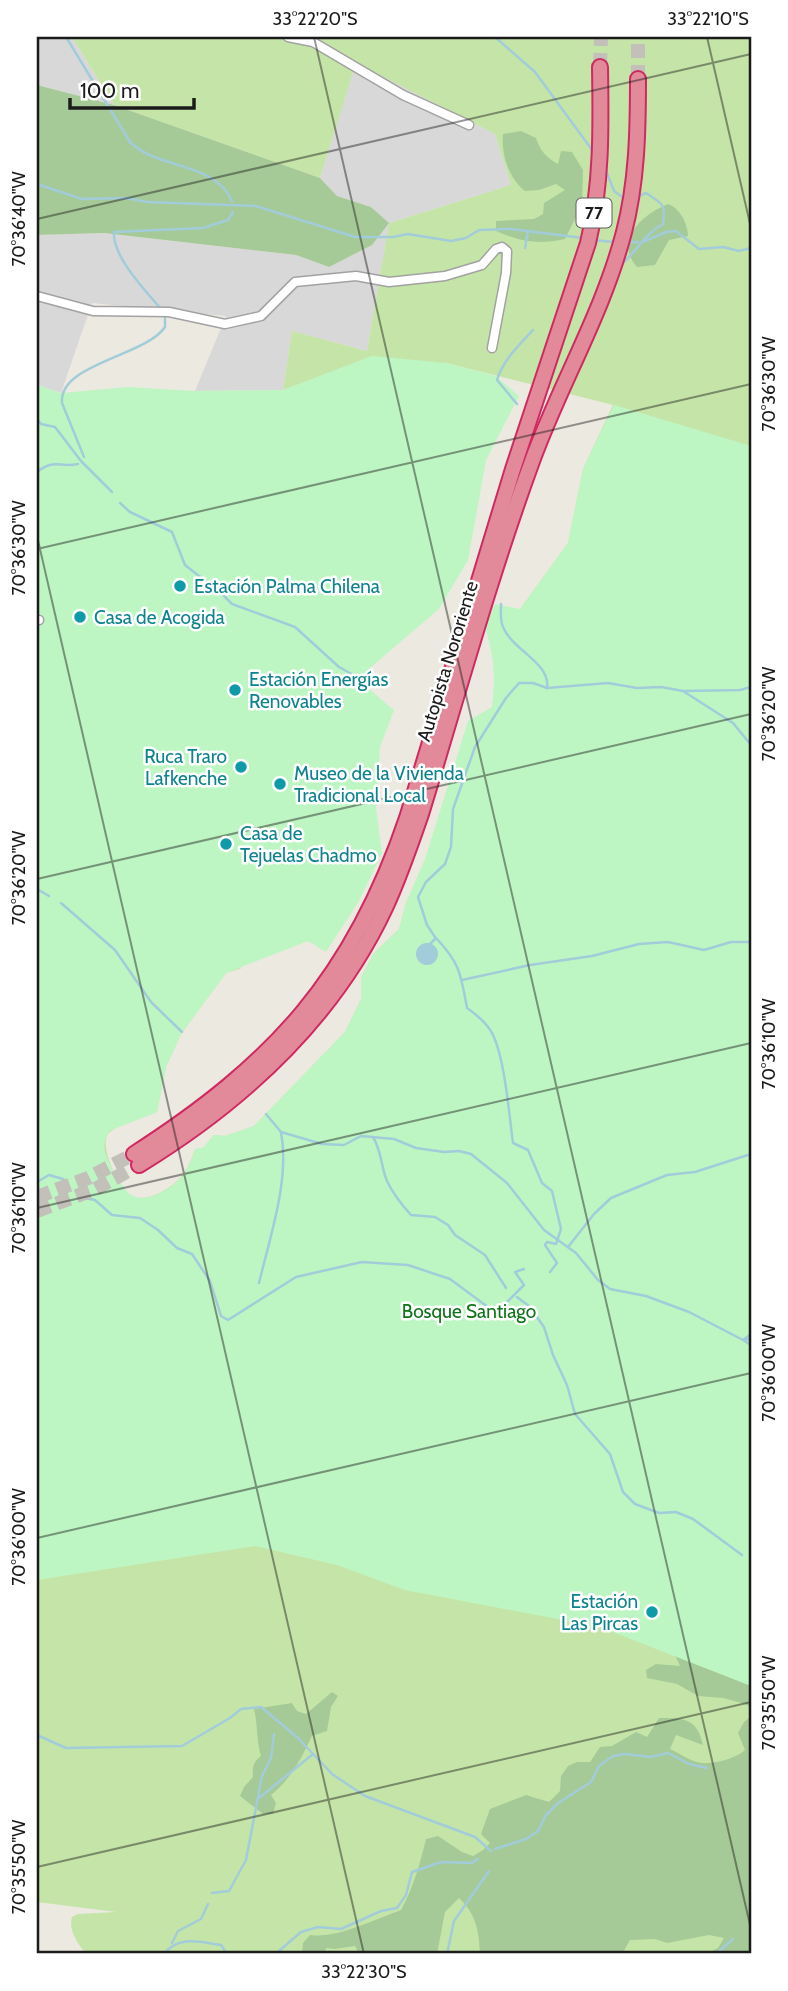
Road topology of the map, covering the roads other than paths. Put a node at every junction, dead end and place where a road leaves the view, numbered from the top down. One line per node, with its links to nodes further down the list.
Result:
1 (288, 37): 4 (street)
2 (600, 68): 3 (highway, Autopista Nororiente / 77)
3 (638, 79)
4 (469, 125)
5 (37, 296): 6 (street)
6 (492, 348)

